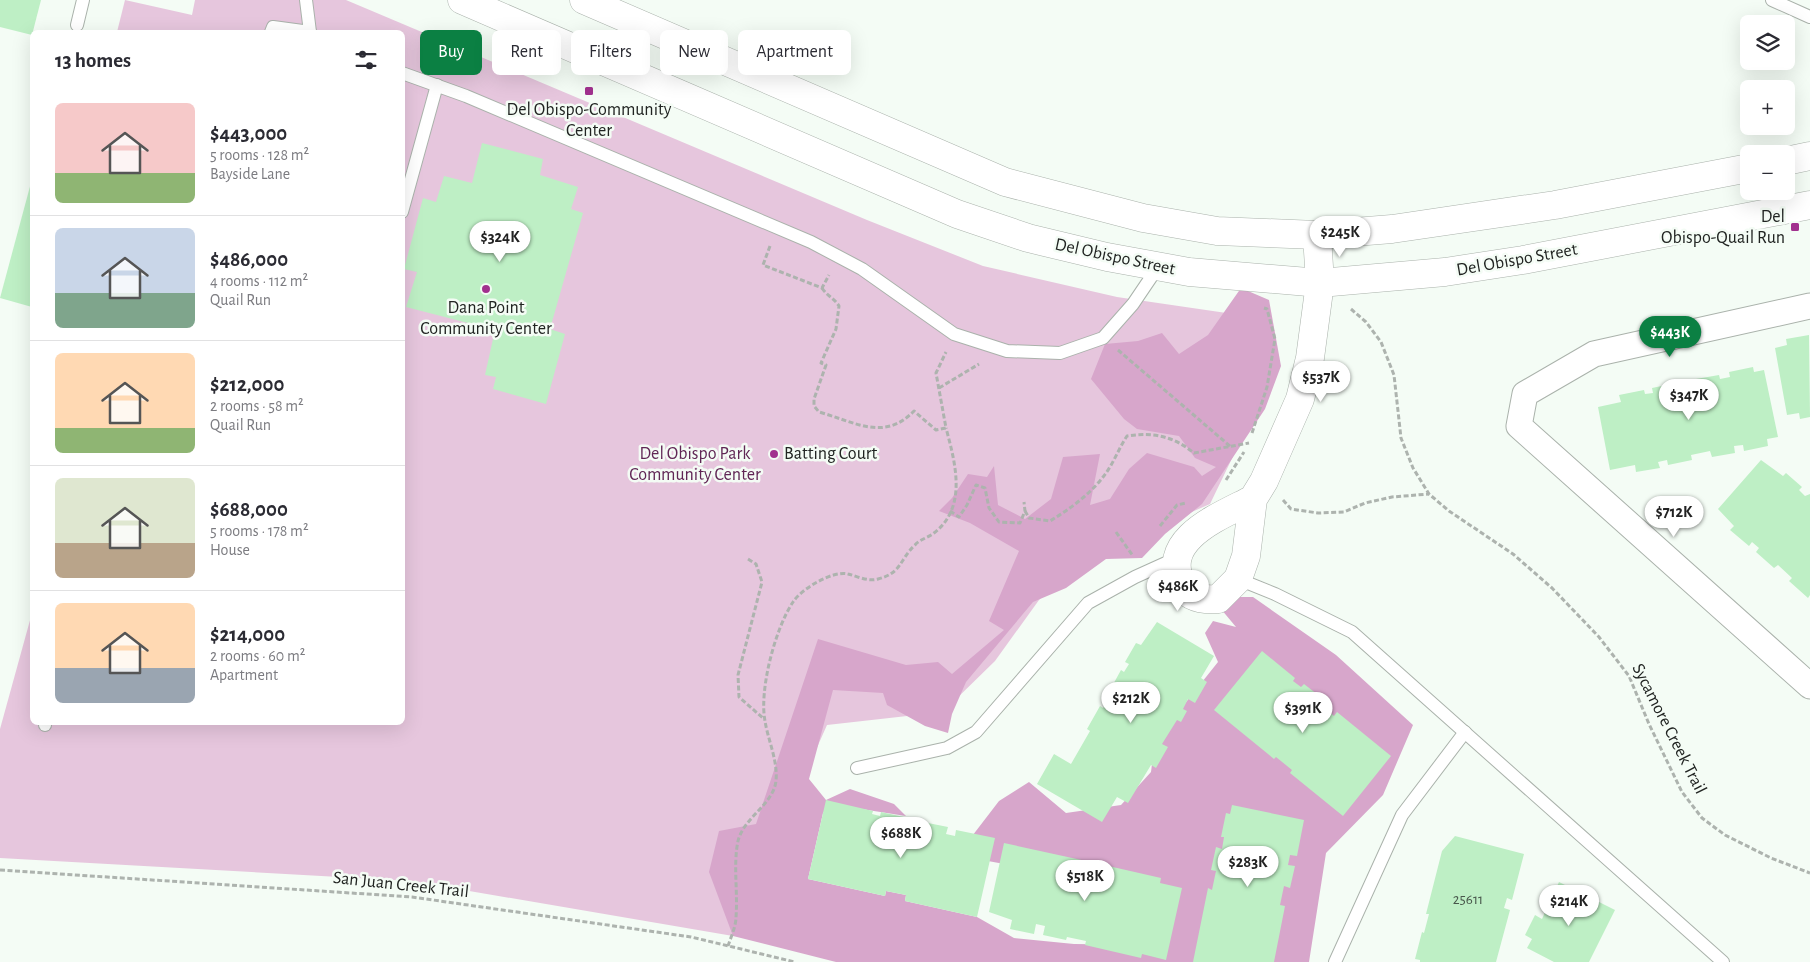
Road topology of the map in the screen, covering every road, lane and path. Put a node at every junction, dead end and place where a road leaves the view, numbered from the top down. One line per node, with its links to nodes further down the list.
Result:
1 (83, 0): 7 (lane)
2 (306, 0): 10 (lane)
3 (462, 0): 21 (main road, Del Obispo Street)
4 (584, 0): 19 (main road)
5 (1772, 0): 6 (lane)
6 (1810, 17)
7 (77, 25)
8 (272, 30): 9 (lane)
9 (295, 30)
10 (310, 30)
11 (405, 74): 12 (lane)
12 (437, 85): 16 (lane); 18 (lane)
13 (1810, 156): 14 (main road)
14 (1795, 159)
15 (1740, 170): 19 (main road)
16 (405, 201)
17 (1810, 205): 22 (main road, Del Obispo Street)
18 (777, 227): 20 (lane); 23 (path)
19 (1317, 235): 22 (main road)
20 (839, 257): 23 (path); 26 (lane)
21 (1158, 267): 22 (main road, Del Obispo Street); 26 (lane)
22 (1320, 283): 30 (main road); 31 (path, Sycamore Creek Trail)
23 (822, 288): 28 (path)
24 (1260, 306): 29 (path)
25 (1810, 306): 38 (street)
26 (954, 334): 28 (path)
27 (1113, 346): 29 (path)
28 (946, 428): 33 (path)
29 (1231, 448): 34 (path)
30 (1258, 490): 31 (path); 35 (main road); 37 (main road)
31 (1429, 494): 43 (path, Sycamore Creek Trail)
32 (1024, 502): 34 (path)
33 (950, 511): 34 (path); 39 (path)
34 (1025, 511)
35 (1177, 558): 37 (main road); 41 (lane)
36 (748, 559): 39 (path)
37 (1238, 580): 40 (lane)
38 (1810, 686)
39 (764, 720): 44 (path)
40 (1465, 732): 46 (lane); 47 (lane)
41 (857, 768)
42 (0, 870): 44 (path, San Juan Creek Trail)
43 (1810, 873)
44 (728, 946): 45 (path, San Juan Creek Trail)
45 (795, 962)
46 (1335, 962)
47 (1723, 962)

